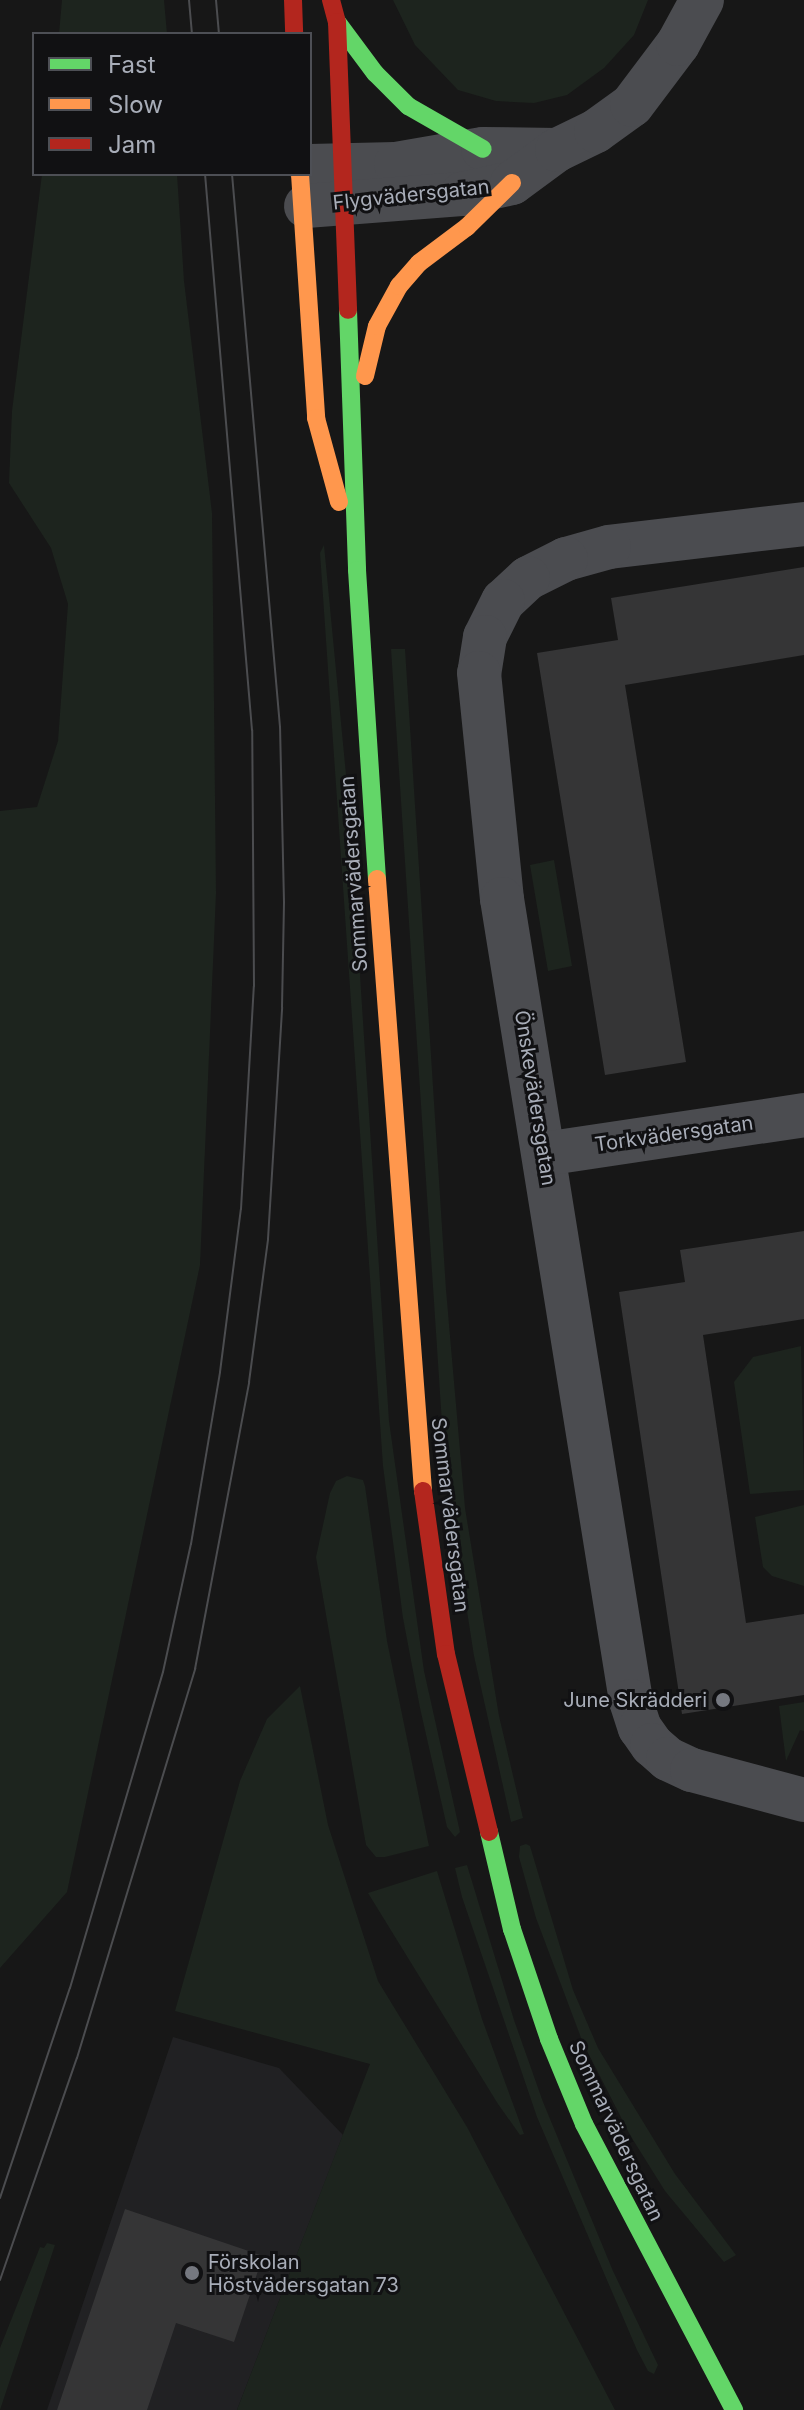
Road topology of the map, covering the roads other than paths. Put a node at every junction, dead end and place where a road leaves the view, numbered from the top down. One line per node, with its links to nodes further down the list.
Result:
1 (293, 0): 5 (street)
2 (331, 0): 4 (street, Sommarvädersgatan)
3 (702, 0): 7 (street, Flygvädersgatan)
4 (337, 22): 6 (street); 8 (street, Sommarvädersgatan)
5 (294, 32)
6 (483, 149): 7 (street, Flygvädersgatan); 8 (street, Flygvädersgatan)
7 (557, 150): 9 (street, Flygvädersgatan)
8 (320, 183): 9 (street, Flygvädersgatan); 10 (street, Sommarvädersgatan); 12 (street, Sommarvädersgatan)
9 (512, 183): 10 (street)
10 (354, 425): 12 (street, Sommarvädersgatan)
11 (804, 524): 14 (street, Önskevädersgatan)
12 (357, 570): 16 (street, Sommarvädersgatan)
13 (804, 1115): 14 (street, Torkvädersgatan)
14 (544, 1154): 15 (street, Önskevädersgatan)
15 (804, 1800)
16 (734, 2410)

